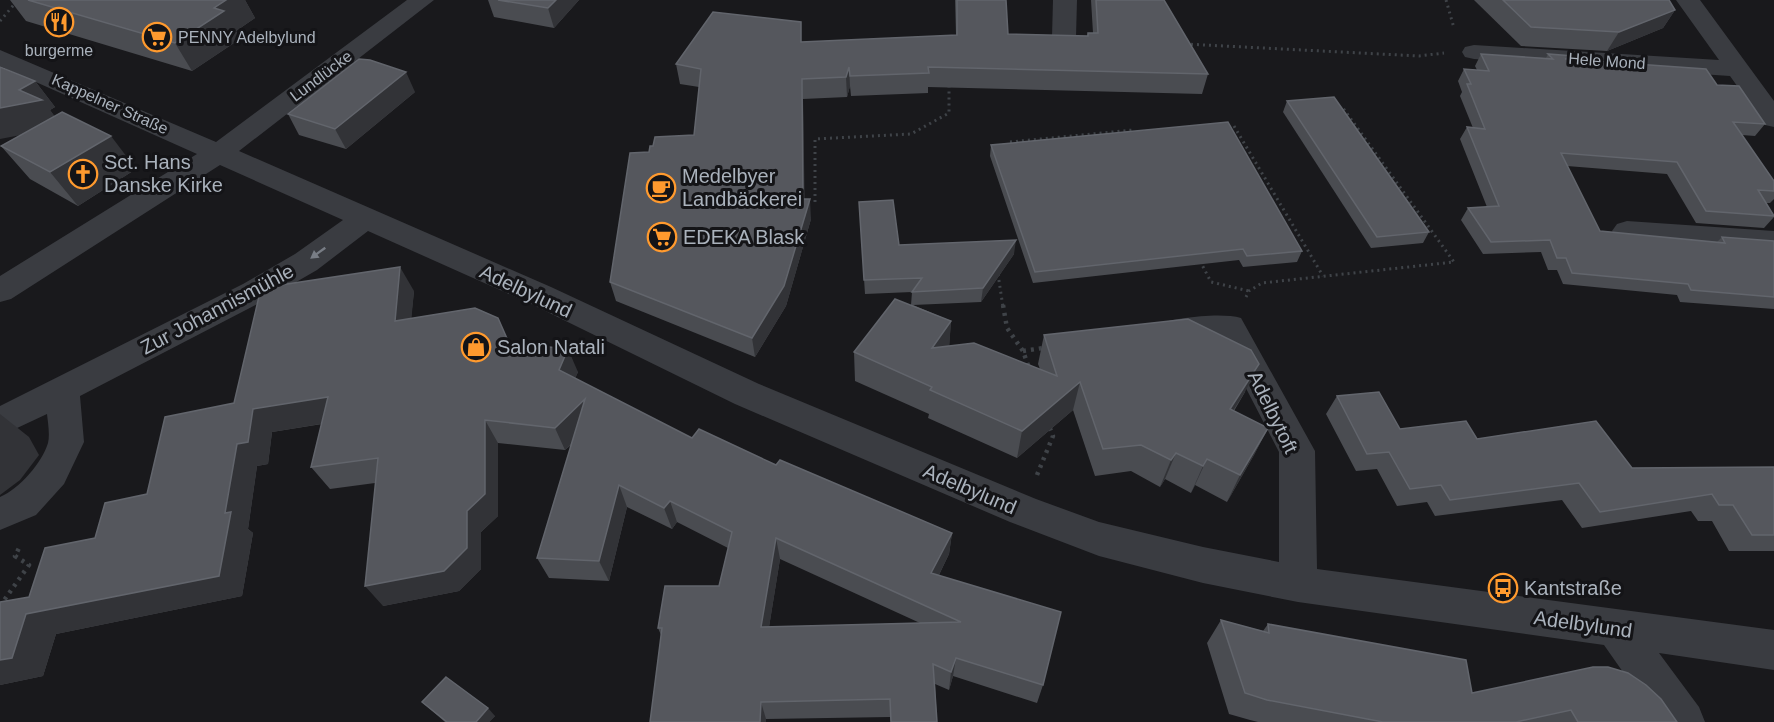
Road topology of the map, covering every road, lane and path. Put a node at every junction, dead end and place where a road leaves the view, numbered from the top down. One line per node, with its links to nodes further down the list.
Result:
1 (18, 0): 6 (path)
2 (422, 0): 19 (street, Lundlücke)
3 (1065, 0): 7 (street)
4 (1446, 0): 10 (path)
5 (1688, 0): 12 (street)
6 (0, 21)
7 (1064, 37)
8 (1182, 44): 10 (path)
9 (1474, 52): 10 (path); 12 (street, Hele Mond)
10 (1449, 53)
11 (0, 57): 19 (street, Kappelner Straße)
12 (1739, 69): 15 (street)
13 (949, 79): 20 (path)
14 (1343, 108): 26 (path)
15 (1774, 119)
16 (1234, 126): 26 (path)
17 (1138, 140): 18 (path)
18 (1010, 142)
19 (219, 153): 21 (street, Adelbylund); 27 (street, Lundlücke)
20 (815, 202)
21 (364, 219): 34 (street, Zur Johannismühle, one-way to 34); 38 (street, Adelbylund)
22 (1627, 231): 23 (street)
23 (1774, 241)
24 (1195, 251): 28 (path)
25 (997, 270): 32 (path)
26 (1323, 276): 28 (path)
27 (0, 291)
28 (1249, 291): 29 (path)
29 (1230, 327): 30 (street); 39 (street, Adelbytoft)
30 (1137, 337)
31 (1043, 348): 32 (path)
32 (1023, 351): 33 (path)
33 (1030, 372)
34 (63, 390): 36 (street, Zur Johannismühle); 37 (street)
35 (1045, 415): 38 (path)
36 (0, 422)
37 (11, 509): 40 (path)
38 (1023, 512): 39 (street, Adelbylund)
39 (1298, 584): 41 (street, Adelbylund)
40 (0, 606)
41 (1615, 628): 42 (street, Adelbylund); 43 (street)
42 (1774, 650)
43 (1684, 722)

